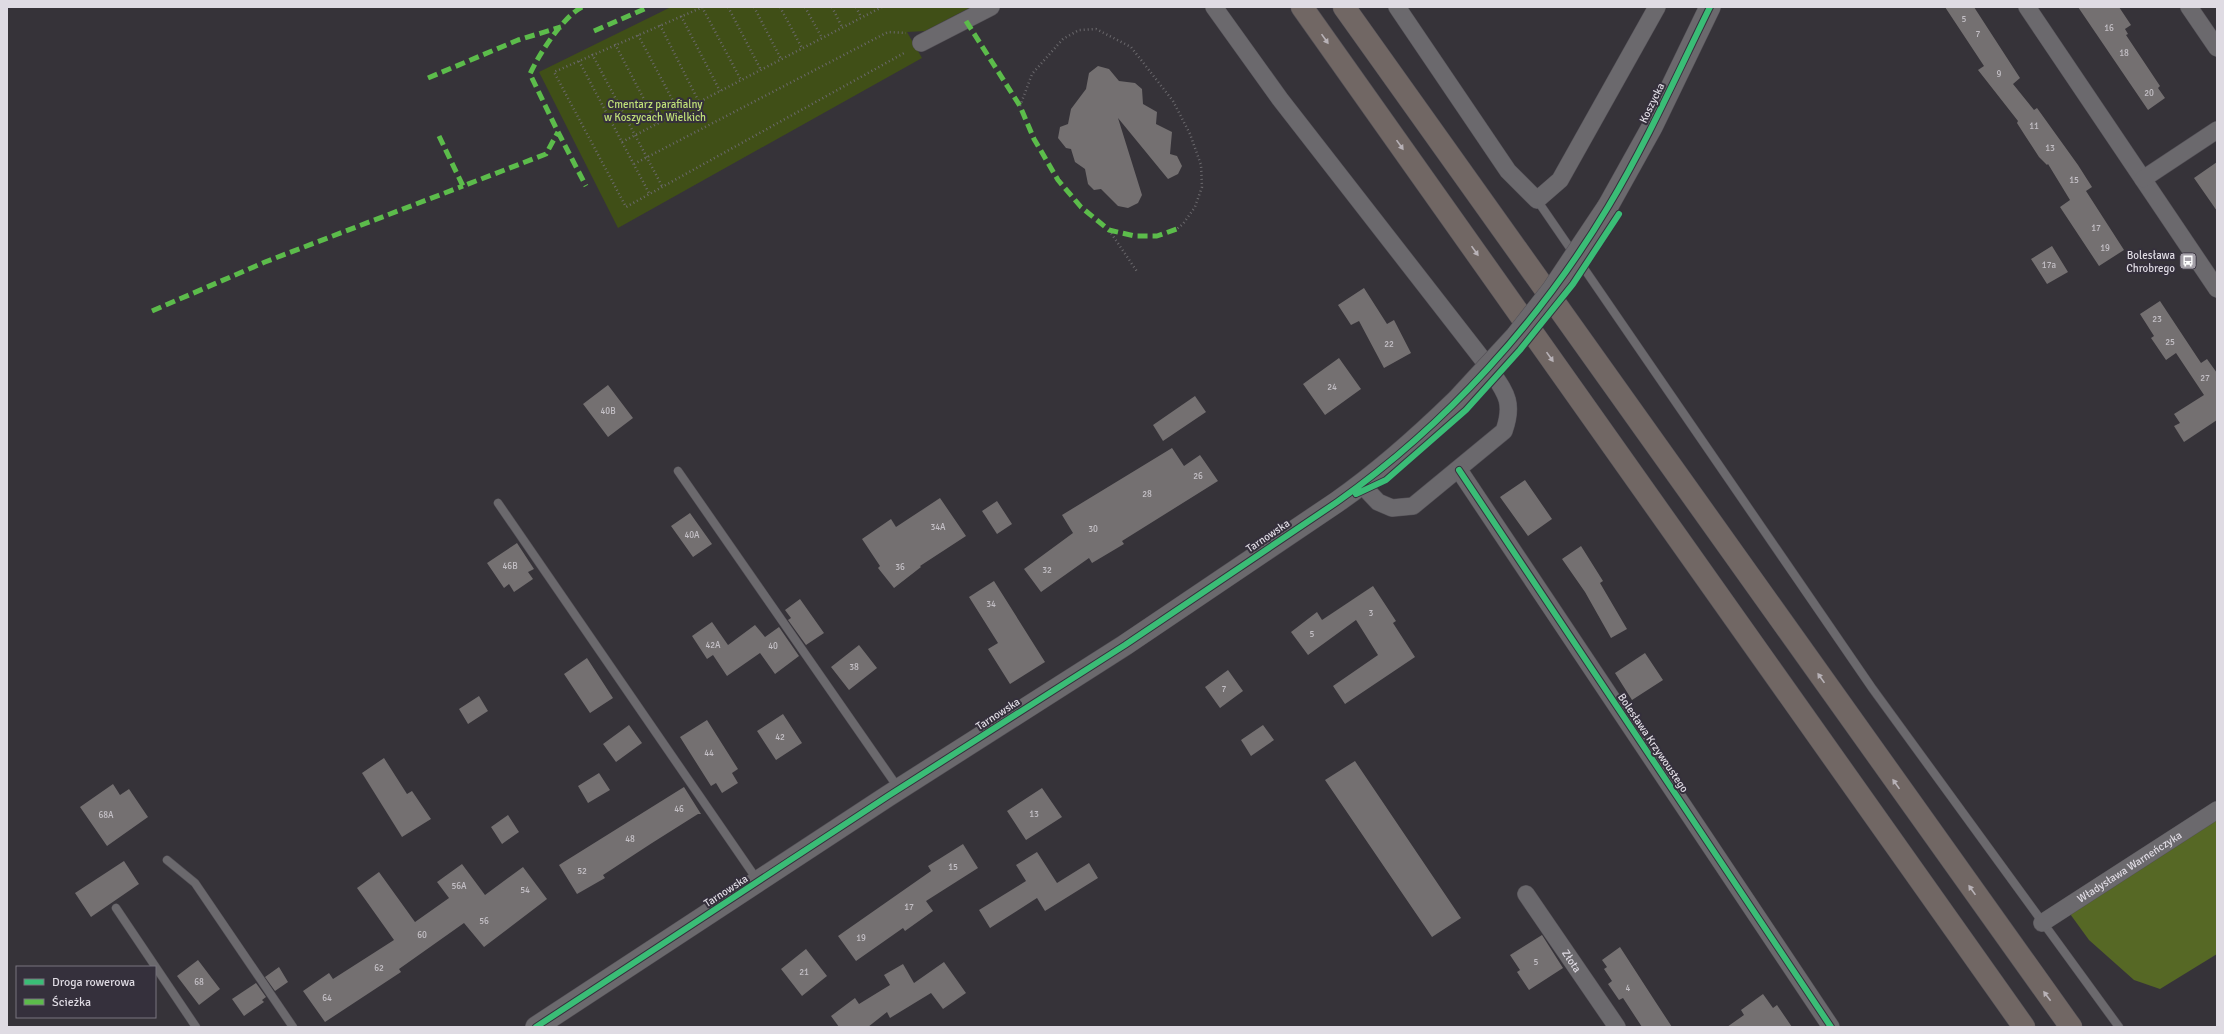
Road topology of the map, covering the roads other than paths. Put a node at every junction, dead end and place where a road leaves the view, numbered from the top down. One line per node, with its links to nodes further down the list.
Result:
1 (992, 7): 10 (street)
2 (1214, 7): 17 (street)
3 (1302, 7): 35 (main road, one-way to 35)
4 (1344, 7): 36 (main road, one-way to 4)
5 (1398, 7): 14 (street)
6 (1657, 7): 14 (street)
7 (1710, 7): 16 (street, Koszycka, bridge)
8 (2026, 7): 13 (street)
9 (2189, 7): 11 (street)
10 (914, 42)
11 (2217, 48)
12 (2217, 130): 13 (street)
13 (2143, 179): 15 (street)
14 (1537, 200): 27 (lane)
15 (2217, 289)
16 (1457, 400): 19 (street, Tarnowska)
17 (1459, 470): 19 (street); 34 (street, Bolesława Krzywoustego)
18 (678, 471): 21 (lane)
19 (1362, 485): 21 (street, Tarnowska)
20 (498, 502): 24 (lane)
21 (899, 790): 24 (street, Tarnowska)
22 (2217, 810): 27 (street, Władysława Warneńczyka)
23 (167, 860): 31 (lane)
24 (758, 882): 32 (street, Tarnowska)
25 (1526, 894): 33 (street, Złota)
26 (116, 908): 28 (lane)
27 (2042, 923): 37 (lane)
28 (155, 966)
29 (156, 968): 30 (lane)
30 (196, 1027)
31 (293, 1027)
32 (536, 1027)
33 (1617, 1027)
34 (1831, 1027)
35 (2024, 1027)
36 (2071, 1027)
37 (2118, 1027)

